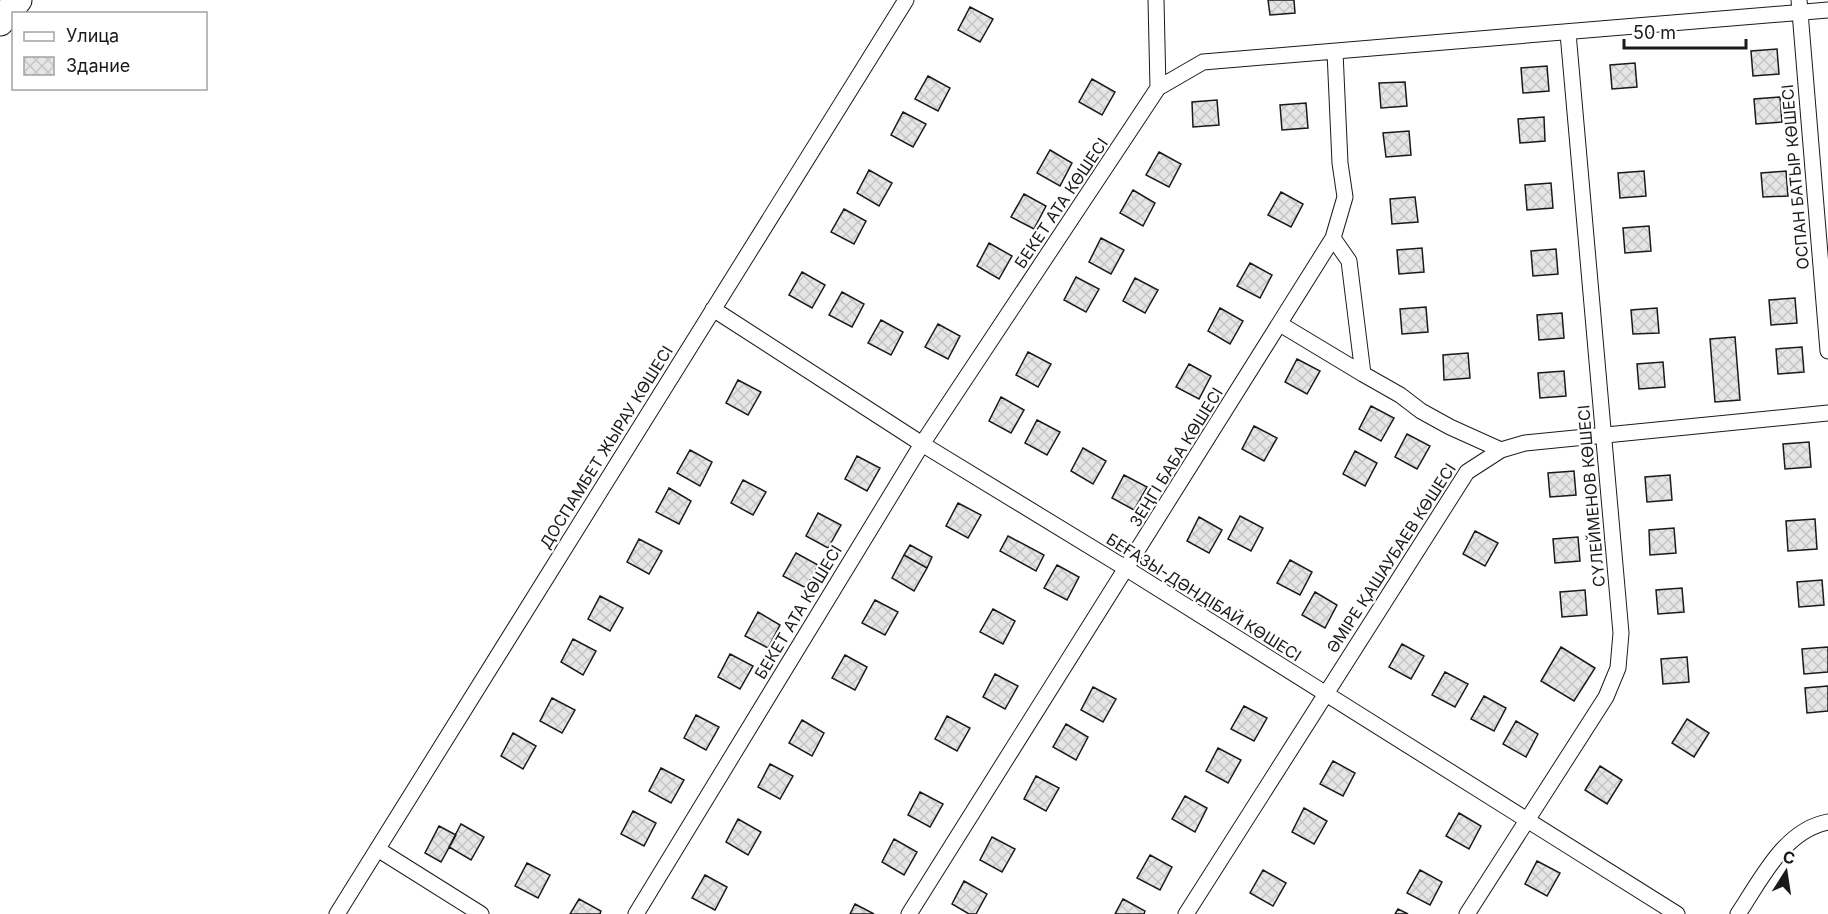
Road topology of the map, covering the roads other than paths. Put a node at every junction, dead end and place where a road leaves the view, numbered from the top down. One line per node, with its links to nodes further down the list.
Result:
1 (18, 0): 6 (highway)
2 (906, 0): 11 (street, ДОСПАМБЕТ ЖЫРАУ КӨШЕСІ)
3 (1156, 0): 9 (street)
4 (1799, 6): 5 (street, БЕКЕТ АТА КӨШЕСІ); 7 (street, БЕКЕТ АТА КӨШЕСІ); 13 (street, ОСПАН БАТЫР КӨШЕСІ)
5 (1828, 10)
6 (0, 21)
7 (1568, 33): 8 (street, БЕКЕТ АТА КӨШЕСІ); 16 (street, СҮЛЕЙМЕНОВ КӨШЕСІ)
8 (1335, 52): 9 (street, БЕКЕТ АТА КӨШЕСІ); 10 (street, ЗЕҢГІ БАБА КӨШЕСІ)
9 (1158, 88): 17 (street, БЕКЕТ АТА КӨШЕСІ)
10 (1334, 238): 12 (street, ЗЕҢГІ БАБА КӨШЕСІ); 14 (street)
11 (713, 309): 17 (street, БЕҒАЗЫ-ДӘНДІБАЙ КӨШЕСІ); 23 (street, ДОСПАМБЕТ ЖЫРАУ КӨШЕСІ)
12 (1280, 324): 14 (street); 19 (street, ЗЕҢГІ БАБА КӨШЕСІ)
13 (1828, 351)
14 (1363, 374): 18 (street)
15 (1828, 413): 16 (street, ӘМІРЕ ҚАШАУБАЕВ КӨШЕСІ)
16 (1603, 435): 18 (street, ӘМІРЕ ҚАШАУБАЕВ КӨШЕСІ); 21 (street, СҮЛЕЙМЕНОВ КӨШЕСІ)
17 (922, 444): 19 (street, БЕҒАЗЫ-ДӘНДІБАЙ КӨШЕСІ); 26 (street, БЕКЕТ АТА КӨШЕСІ)
18 (1501, 450): 20 (street, ӘМІРЕ ҚАШАУБАЕВ КӨШЕСІ)
19 (1127, 569): 20 (street, БЕҒАЗЫ-ДӘНДІБАЙ КӨШЕСІ); 27 (street, ЗЕҢГІ БАБА КӨШЕСІ)
20 (1325, 693): 21 (street, БЕҒАЗЫ-ДӘНДІБАЙ КӨШЕСІ); 28 (street, ӘМІРЕ ҚАШАУБАЕВ КӨШЕСІ)
21 (1527, 819): 29 (street, СҮЛЕЙМЕНОВ КӨШЕСІ); 30 (street, БЕҒАЗЫ-ДӘНДІБАЙ КӨШЕСІ)
22 (1828, 822): 31 (street)
23 (379, 850): 24 (street, ДОСПАМБЕТ ЖЫРАУ КӨШЕСІ); 25 (street)
24 (337, 914)
25 (481, 914)
26 (636, 914)
27 (909, 914)
28 (1186, 914)
29 (1467, 914)
30 (1677, 914)
31 (1738, 914)

